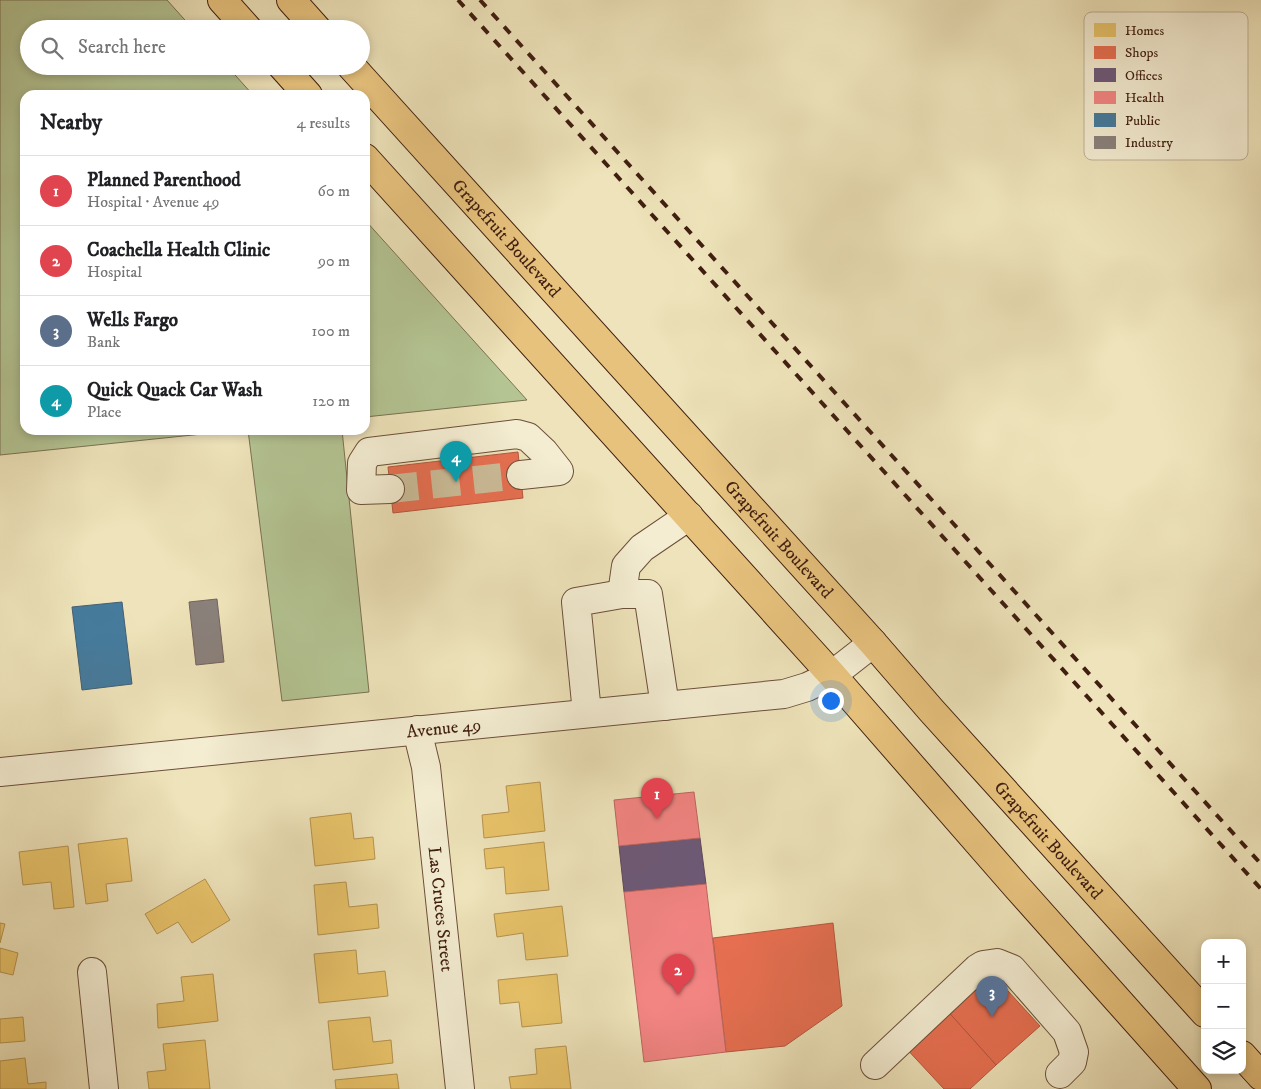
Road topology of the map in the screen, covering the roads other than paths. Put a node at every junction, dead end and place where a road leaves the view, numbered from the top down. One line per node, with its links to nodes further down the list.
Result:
1 (222, 0): 3 (main road)
2 (291, 0): 4 (main road)
3 (240, 20)
4 (309, 20)
5 (290, 75): 7 (main road)
6 (359, 75): 13 (main road, Grapefruit Boulevard)
7 (304, 90)
8 (370, 164): 11 (main road)
9 (521, 475): 10 (street)
10 (390, 489)
11 (689, 516): 12 (street); 14 (main road)
12 (622, 594): 15 (street); 16 (street)
13 (873, 643): 14 (street, Avenue 49); 20 (main road, Grapefruit Boulevard)
14 (832, 675): 15 (street, Avenue 49); 27 (main road)
15 (666, 706): 16 (street, Avenue 49)
16 (587, 713): 17 (street, Avenue 49)
17 (417, 730): 18 (street, Avenue 49); 26 (street, Las Cruces Street)
18 (0, 772)
19 (92, 972): 25 (street)
20 (1201, 1010)
21 (1246, 1059): 24 (main road)
22 (875, 1065): 23 (street)
23 (1060, 1074)
24 (1261, 1076)
25 (104, 1089)
26 (460, 1089)
27 (1197, 1089)

